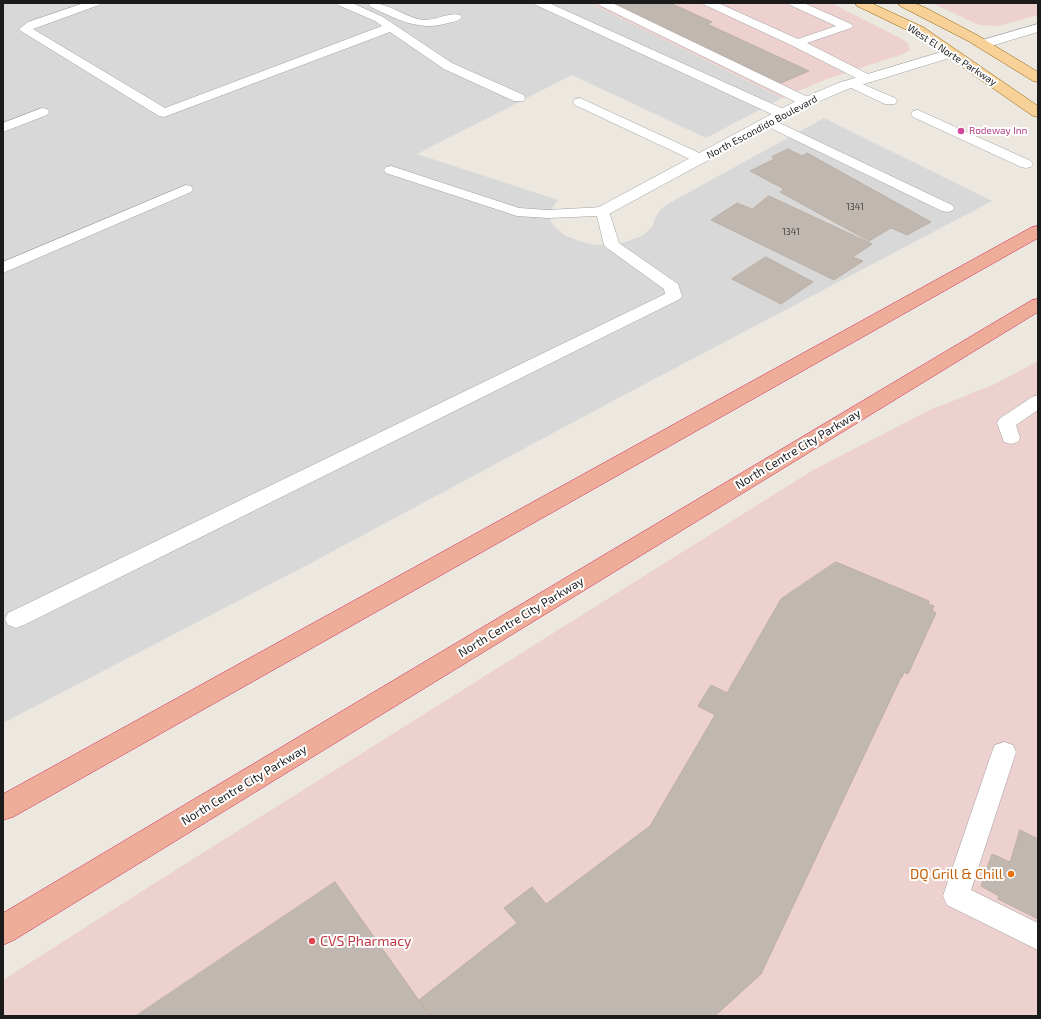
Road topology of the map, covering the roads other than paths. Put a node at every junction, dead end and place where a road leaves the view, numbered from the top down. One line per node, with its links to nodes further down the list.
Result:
1 (54, 3): 11 (lane)
2 (95, 3): 11 (lane)
3 (342, 3): 13 (lane)
4 (369, 3): 12 (lane)
5 (540, 3): 27 (lane)
6 (604, 3): 24 (lane)
7 (709, 3): 15 (lane)
8 (794, 3): 15 (lane)
9 (861, 3): 17 (main road, West El Norte Parkway)
10 (904, 3): 16 (main road, West El Norte Parkway)
11 (69, 12): 13 (lane)
12 (456, 17)
13 (391, 27): 21 (lane)
14 (1038, 28): 16 (street)
15 (797, 43): 19 (lane)
16 (984, 44): 18 (main road, West El Norte Parkway)
17 (951, 53): 19 (street, North Escondido Boulevard); 26 (main road, West El Norte Parkway)
18 (1036, 75)
19 (868, 79): 20 (street, North Escondido Boulevard)
20 (853, 84): 22 (lane); 24 (street, North Escondido Boulevard)
21 (519, 98)
22 (890, 101)
23 (580, 102): 31 (lane)
24 (807, 102): 27 (street, North Escondido Boulevard)
25 (42, 112): 30 (lane)
26 (1038, 113)
27 (783, 114): 29 (street, North Escondido Boulevard)
28 (918, 114): 32 (lane)
29 (769, 122): 31 (street, North Escondido Boulevard); 35 (lane)
30 (3, 128)
31 (700, 159): 36 (street, North Escondido Boulevard)
32 (1026, 164)
33 (391, 170): 36 (lane)
34 (186, 189): 38 (lane)
35 (947, 208)
36 (603, 211): 42 (lane)
37 (1038, 231): 44 (highway)
38 (3, 268)
39 (1038, 304): 45 (highway, North Centre City Parkway)
40 (1038, 401): 41 (lane)
41 (1011, 438)
42 (16, 619)
43 (1004, 752): 46 (lane)
44 (3, 808)
45 (3, 930)
46 (1038, 936)

